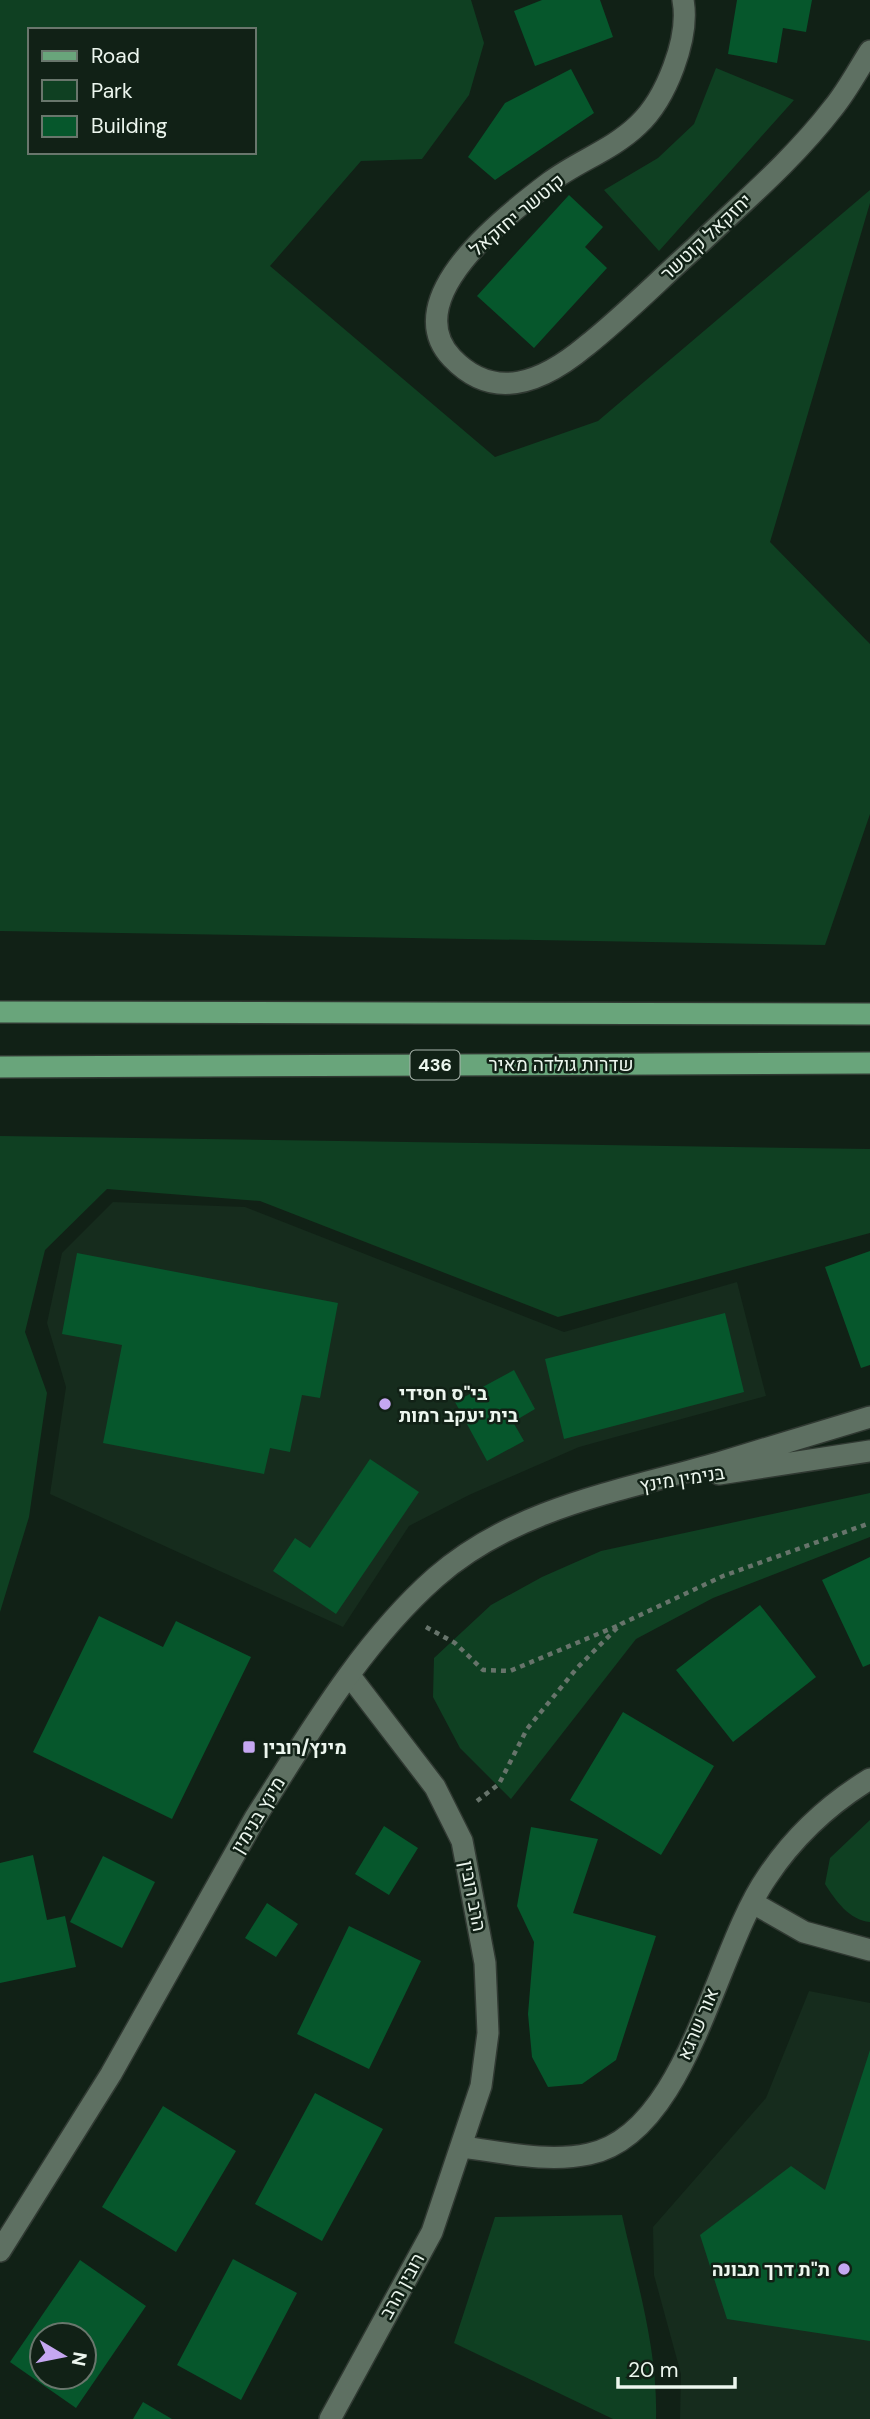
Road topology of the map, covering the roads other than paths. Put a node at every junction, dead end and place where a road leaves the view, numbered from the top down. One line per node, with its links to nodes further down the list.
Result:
1 (683, 0): 3 (street, קוטשר יחזקאל)
2 (870, 51): 3 (street, יחזקאל קוטשר)
3 (509, 385)
4 (0, 1012): 5 (main road)
5 (870, 1014)
6 (870, 1063): 7 (main road, שדרות גולדה מאיר / 436)
7 (0, 1067)
8 (870, 1417): 10 (street, בנימין מינץ)
9 (870, 1451): 10 (street, בנימין מינץ)
10 (623, 1489): 11 (street, מינץ בנימין)
11 (350, 1676): 15 (street, הרב רובין); 16 (street, מינץ בנימין)
12 (870, 1779): 13 (street, אור שרגא)
13 (753, 1903): 14 (street); 15 (street, אור שרגא)
14 (870, 1950)
15 (462, 2147): 17 (street, רובין הרב)
16 (0, 2251)
17 (330, 2419)

